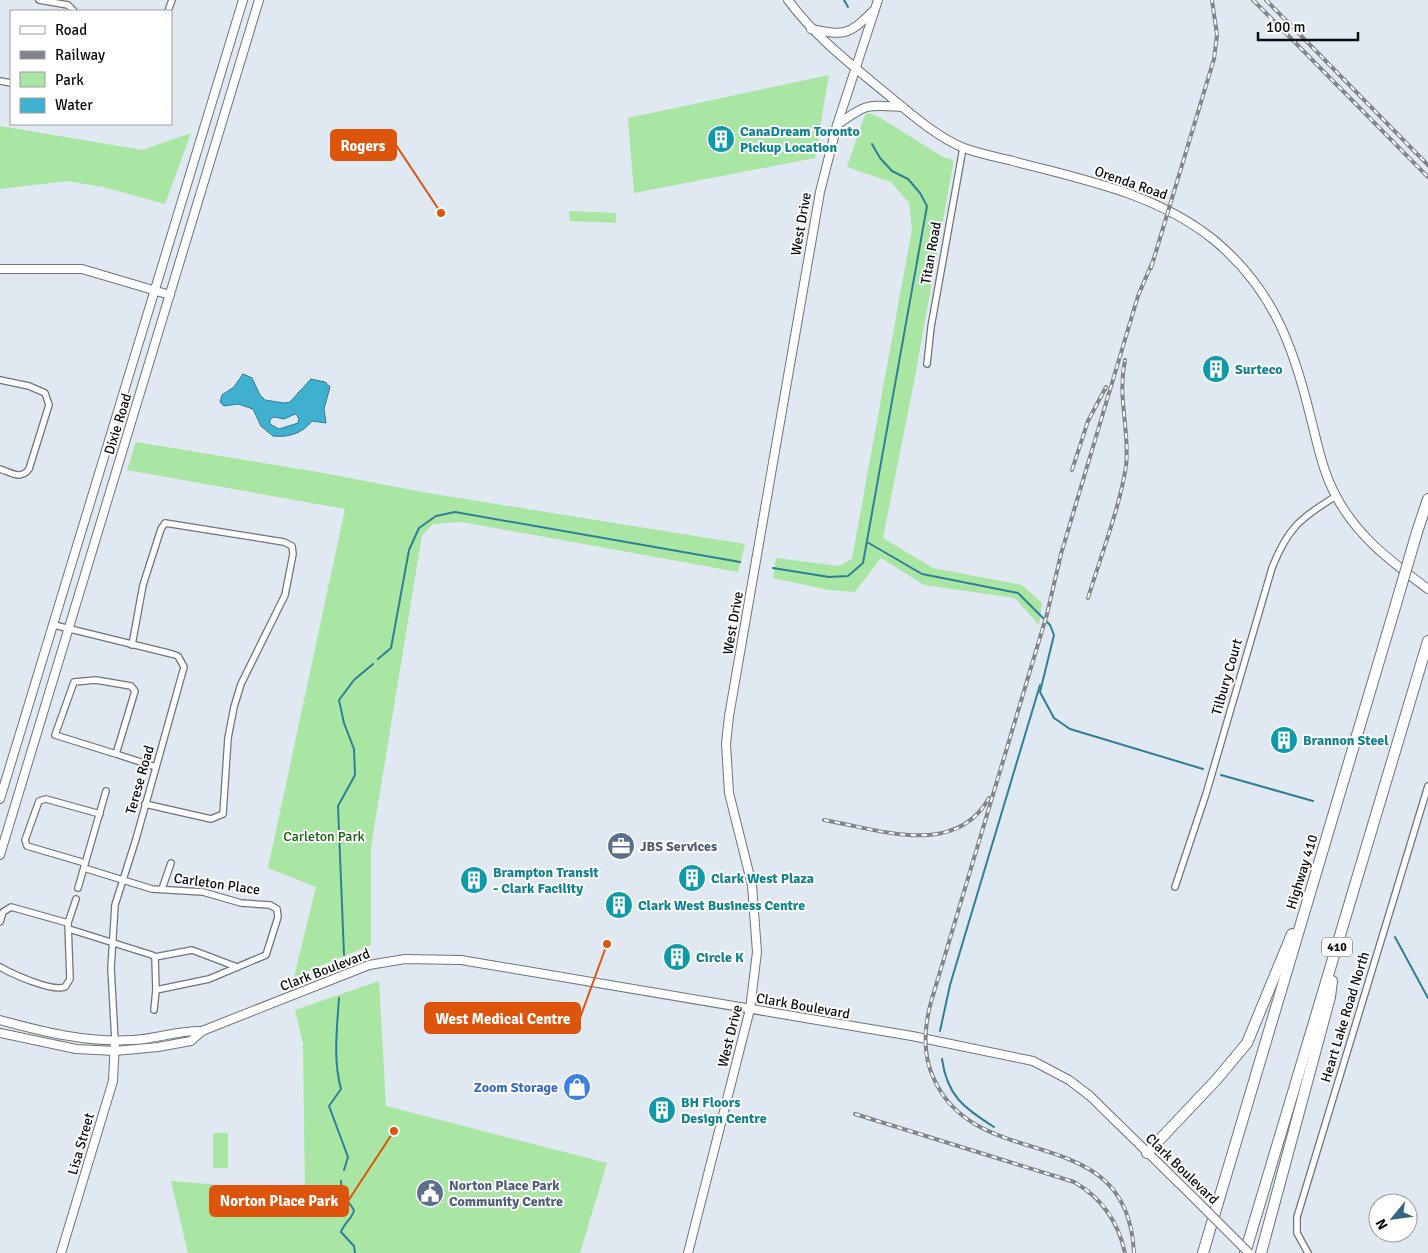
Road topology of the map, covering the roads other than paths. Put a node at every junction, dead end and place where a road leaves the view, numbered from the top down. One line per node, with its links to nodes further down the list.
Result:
1 (39, 0): 6 (street)
2 (243, 0): 14 (street, Dixie Road)
3 (259, 0): 15 (street, Dixie Road)
4 (788, 0): 8 (street, Orenda Road)
5 (878, 0): 7 (street, West Drive)
6 (73, 10)
7 (874, 10): 8 (street); 9 (street, West Drive)
8 (810, 28): 9 (street, Orenda Road)
9 (856, 68): 10 (street, Orenda Road); 11 (street, West Drive)
10 (903, 107): 11 (street); 12 (street, Orenda Road)
11 (837, 124): 50 (street, West Drive)
12 (963, 148): 16 (street, Titan Road); 19 (street, Orenda Road)
13 (0, 269): 14 (street)
14 (155, 290): 15 (street); 22 (street, Dixie Road)
15 (170, 295): 23 (street, Dixie Road)
16 (927, 364)
17 (0, 380): 18 (street)
18 (0, 469)
19 (1336, 496): 21 (street, Orenda Road); 37 (street, Tilbury Court)
20 (1428, 499): 41 (highway, Highway 410, bridge)
21 (1428, 589)
22 (54, 626): 23 (street, Terese Road); 30 (street, Dixie Road)
23 (69, 629): 25 (street, Terese Road); 33 (street, Dixie Road)
24 (1428, 641): 45 (highway, 410)
25 (132, 645): 27 (street, Terese Road); 31 (street)
26 (116, 754): 26 (street); 27 (street)
27 (156, 767): 31 (street, Terese Road)
28 (1428, 786): 64 (street, Heart Lake Road North)
29 (106, 791): 32 (street)
30 (0, 800)
31 (146, 804): 36 (street, Terese Road)
32 (100, 814): 35 (street); 35 (street, Carleton Place)
33 (0, 855)
34 (171, 863): 39 (street, Carleton Place)
35 (84, 866): 36 (street, Carleton Place); 38 (street)
36 (123, 880): 39 (street, Carleton Place); 44 (street, Terese Road)
37 (1175, 887)
38 (78, 888)
39 (162, 889): 48 (street, Carleton Place)
40 (76, 899): 43 (street)
41 (1305, 909): 57 (highway); 60 (highway, Highway 410)
42 (0, 922): 43 (street)
43 (69, 926): 44 (street); 47 (street)
44 (111, 943): 46 (street); 55 (street, Terese Road)
45 (1335, 955): 61 (highway, 410); 63 (highway)
46 (155, 958): 48 (street); 49 (street)
47 (0, 967)
48 (237, 967): 49 (street, Carleton Place)
49 (156, 990): 51 (street)
50 (750, 1009): 53 (street, Clark Boulevard); 57 (street, Clark Boulevard); 59 (street, West Drive)
51 (154, 1010)
52 (0, 1020): 55 (street, Clark Boulevard)
53 (202, 1031): 55 (street, Clark Boulevard); 56 (street, Clark Boulevard)
54 (0, 1033): 56 (street, Clark Boulevard)
55 (115, 1041): 56 (street, Lisa Street)
56 (116, 1051): 58 (street, Lisa Street)
57 (1147, 1152): 62 (street, Clark Boulevard, bridge)
58 (61, 1253)
59 (688, 1253)
60 (1203, 1253)
61 (1245, 1253)
62 (1249, 1253)
63 (1261, 1253)
64 (1308, 1253)

